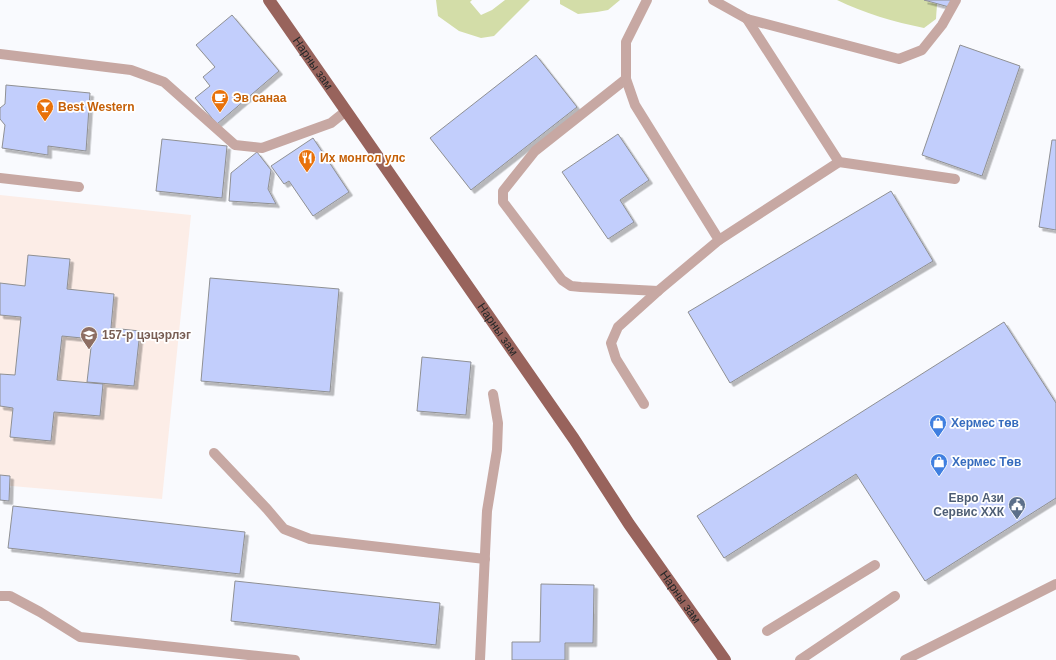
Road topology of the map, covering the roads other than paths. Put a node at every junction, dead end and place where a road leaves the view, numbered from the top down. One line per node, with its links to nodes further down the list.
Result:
1 (269, 0): 8 (main road, Нарны зам)
2 (647, 0): 7 (lane)
3 (713, 0): 5 (lane)
4 (956, 0): 5 (lane)
5 (747, 19): 9 (lane)
6 (0, 54): 8 (lane)
7 (626, 79): 13 (lane); 14 (lane)
8 (346, 111): 26 (main road, Нарны зам)
9 (839, 162): 11 (lane); 13 (lane)
10 (0, 178): 12 (lane)
11 (955, 179)
12 (79, 187)
13 (719, 240): 14 (lane)
14 (658, 290): 16 (lane)
15 (493, 394): 18 (lane)
16 (644, 404)
17 (214, 453): 18 (lane)
18 (484, 560): 25 (lane)
19 (875, 565): 23 (lane)
20 (1056, 584): 28 (lane)
21 (0, 596): 24 (lane)
22 (895, 596): 27 (lane)
23 (767, 631)
24 (295, 660)
25 (480, 660)
26 (725, 660)
27 (800, 660)
28 (905, 660)

